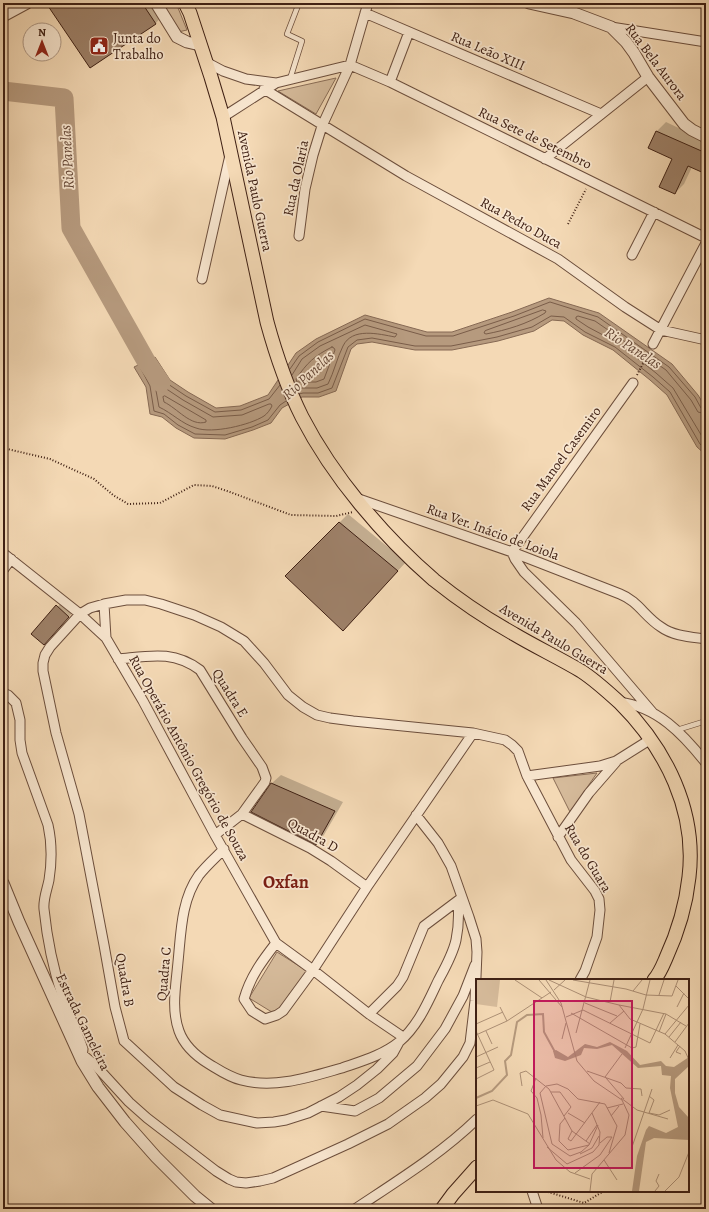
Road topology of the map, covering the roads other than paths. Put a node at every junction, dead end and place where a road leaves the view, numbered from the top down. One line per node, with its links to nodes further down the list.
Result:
1 (27, 3): 9 (street)
2 (156, 3): 13 (street)
3 (185, 3): 13 (main road, Avenida Paulo Guerra)
4 (298, 3): 17 (lane)
5 (368, 3): 8 (street, Rua da Olaria)
6 (530, 3): 7 (street, Rua Bela Aurora)
7 (547, 5): 10 (street, Rua Bela Aurora)
8 (365, 13): 11 (street, Rua Leão XIII); 15 (street, Rua da Olaria)
9 (3, 16)
10 (611, 27): 12 (street); 16 (street, Rua Bela Aurora)
11 (409, 32): 18 (street); 21 (street, Rua Leão XIII)
12 (706, 42)
13 (200, 45): 14 (main road, Avenida Paulo Guerra)
14 (206, 62): 19 (street); 22 (main road, Avenida Paulo Guerra)
15 (350, 65): 17 (street); 18 (street, Rua Sete de Setembro); 23 (street, Rua da Olaria)
16 (648, 77): 21 (street); 24 (street, Rua Bela Aurora)
17 (290, 79): 19 (street)
18 (390, 82): 26 (street, Rua Sete de Setembro)
19 (276, 83): 20 (street)
20 (264, 89): 22 (street); 23 (street, Rua Pedro Duca)
21 (601, 114): 26 (street)
22 (223, 117): 25 (main road, Avenida Paulo Guerra)
23 (322, 126): 28 (street, Rua da Olaria); 33 (street, Rua Pedro Duca)
24 (706, 137)
25 (230, 152): 32 (street); 37 (main road, Avenida Paulo Guerra)
26 (545, 159): 27 (street, Rua Sete de Setembro)
27 (654, 212): 29 (street, Rua Sete de Setembro); 31 (street)
28 (299, 236)
29 (706, 238)
30 (706, 243): 33 (street)
31 (632, 255)
32 (202, 279)
33 (661, 330): 34 (street, Rua Pedro Duca); 35 (street)
34 (706, 340)
35 (653, 344)
36 (633, 382): 38 (street, Rua Manoel Casemiro)
37 (356, 498): 38 (street, Rua Ver. Inácio de Loiola); 48 (main road, Avenida Paulo Guerra)
38 (512, 552): 45 (street, Rua Ver. Inácio de Loiola); 49 (street)
39 (3, 553): 40 (street, Rua Operário Antônio Gregório de Souza)
40 (11, 560): 41 (street); 43 (street, Rua Operário Antônio Gregório de Souza)
41 (3, 570)
42 (104, 604): 43 (street, Rua do Guara); 44 (street); 52 (street, Rua do Guara)
43 (80, 614): 44 (street, Rua Operário Antônio Gregório de Souza); 76 (street, Quadra B)
44 (106, 638): 46 (street, Rua Operário Antônio Gregório de Souza)
45 (706, 639)
46 (118, 659): 57 (street, Quadra E); 59 (street, Rua Operário Antônio Gregório de Souza)
47 (3, 693): 75 (street)
48 (618, 702): 49 (street); 53 (main road, Avenida Paulo Guerra)
49 (654, 713): 51 (street)
50 (706, 721): 51 (lane)
51 (677, 730): 55 (street)
52 (473, 733): 56 (street, Rua do Guara); 58 (street)
53 (651, 739): 54 (street); 70 (main road, Avenida Paulo Guerra)
54 (616, 761): 56 (street); 60 (street)
55 (706, 762)
56 (527, 776): 60 (street, Rua do Guara)
57 (242, 814): 59 (street); 63 (street, Quadra D)
58 (416, 815): 63 (street); 64 (street)
59 (215, 835): 61 (street, Rua Operário Antônio Gregório de Souza)
60 (558, 837): 69 (street, Rua do Guara)
61 (224, 849): 65 (street, Rua Operário Antônio Gregório de Souza); 74 (street, Quadra C)
62 (3, 883): 75 (street, Estrada Gameleira)
63 (367, 887): 67 (street)
64 (460, 899): 66 (street); 72 (street); 74 (street, Quadra B)
65 (276, 943): 67 (street); 67 (street)
66 (477, 960): 68 (street); 76 (street)
67 (313, 970): 72 (street)
68 (476, 979)
69 (581, 979)
70 (655, 979)
71 (476, 980): 73 (street)
72 (370, 1014): 74 (street)
73 (474, 1031): 75 (street)
74 (401, 1040): 76 (street, Quadra B)
75 (82, 1057): 80 (street, Estrada Gameleira)
76 (321, 1106)
77 (476, 1120): 81 (street)
78 (476, 1168): 82 (main road)
79 (532, 1192): 83 (street)
80 (211, 1209)
81 (356, 1209)
82 (442, 1209)
83 (538, 1209)

